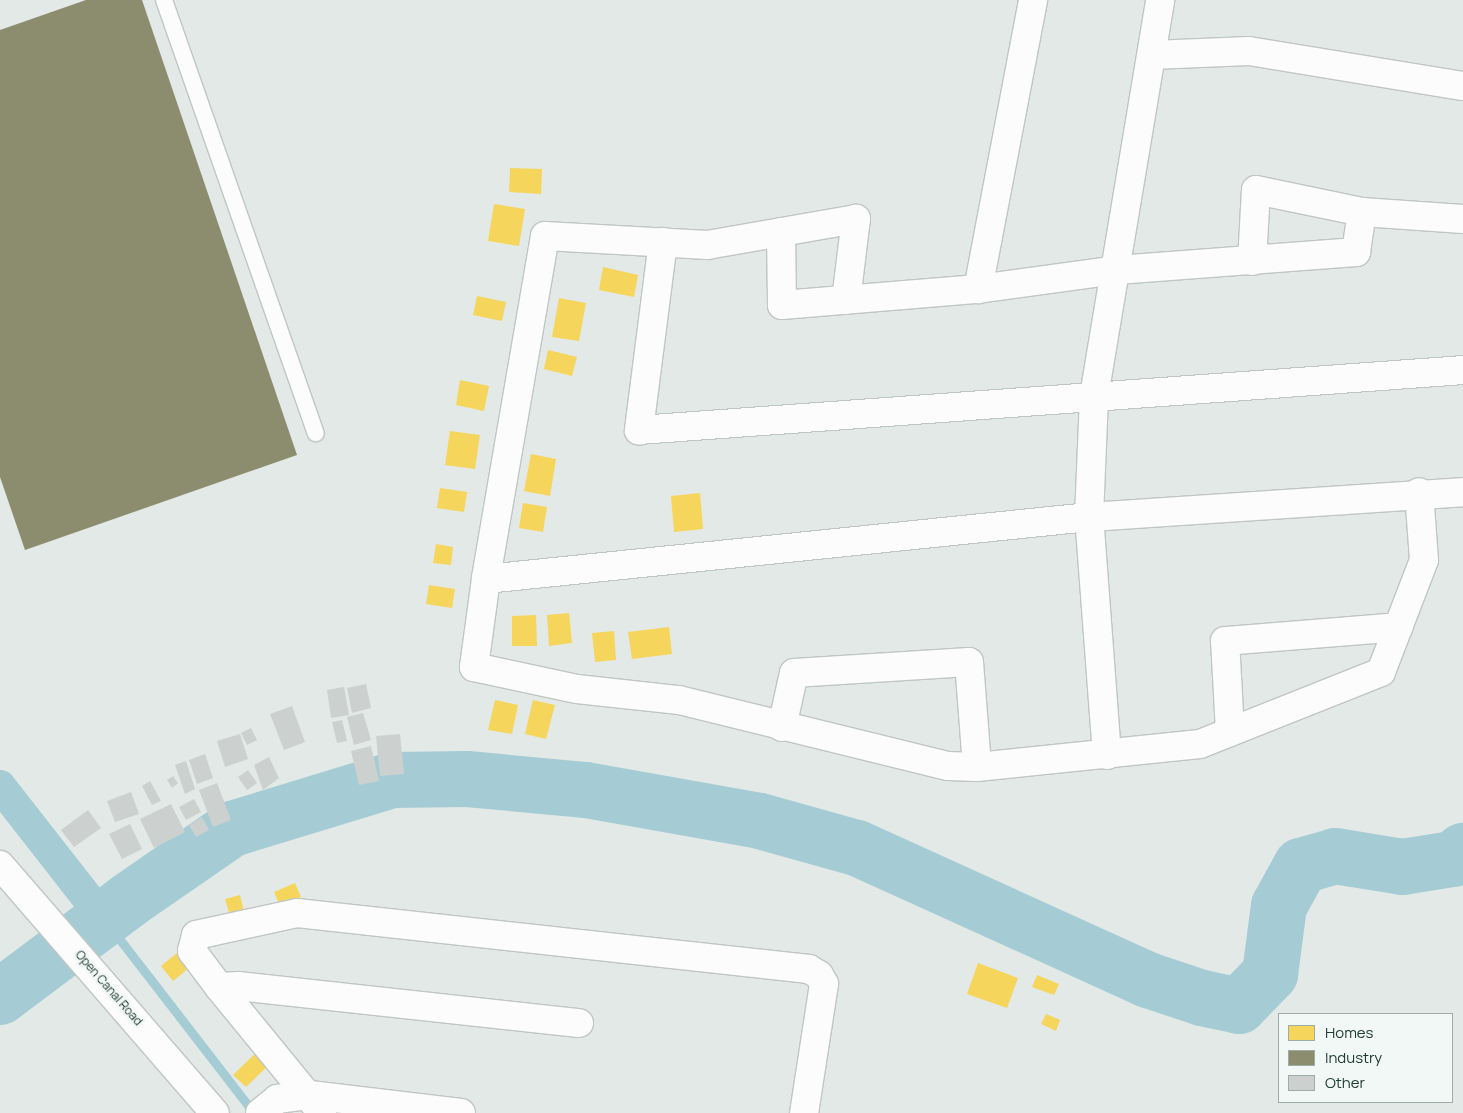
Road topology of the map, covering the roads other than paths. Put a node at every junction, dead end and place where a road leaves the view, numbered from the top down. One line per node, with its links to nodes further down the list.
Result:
1 (164, 0): 16 (lane)
2 (1033, 0): 12 (street)
3 (1160, 0): 4 (street)
4 (1152, 55): 5 (street); 11 (street)
5 (1463, 86)
6 (1362, 212): 7 (street); 10 (street); 10 (street)
7 (1463, 219)
8 (780, 232): 9 (street); 13 (street); 13 (street)
9 (664, 242): 15 (street); 20 (street)
10 (1252, 261): 11 (street)
11 (1117, 270): 12 (street); 15 (street)
12 (978, 289): 13 (street)
13 (846, 300)
14 (1463, 370): 15 (street)
15 (1094, 396): 19 (street)
16 (316, 433)
17 (1419, 492): 18 (street); 19 (street); 21 (street)
18 (1463, 492)
19 (1089, 517): 20 (street); 24 (street)
20 (486, 579): 22 (street)
21 (1398, 628): 23 (street); 23 (street)
22 (782, 727): 25 (street); 25 (street)
23 (1230, 732): 24 (street)
24 (1106, 754): 25 (street)
25 (977, 767)
26 (0, 865): 30 (street, Open Canal Road)
27 (219, 987): 28 (street); 29 (street); 33 (street)
28 (579, 1023)
29 (316, 1104): 31 (street); 32 (street)
30 (215, 1113)
31 (260, 1113)
32 (461, 1113)
33 (804, 1113)

